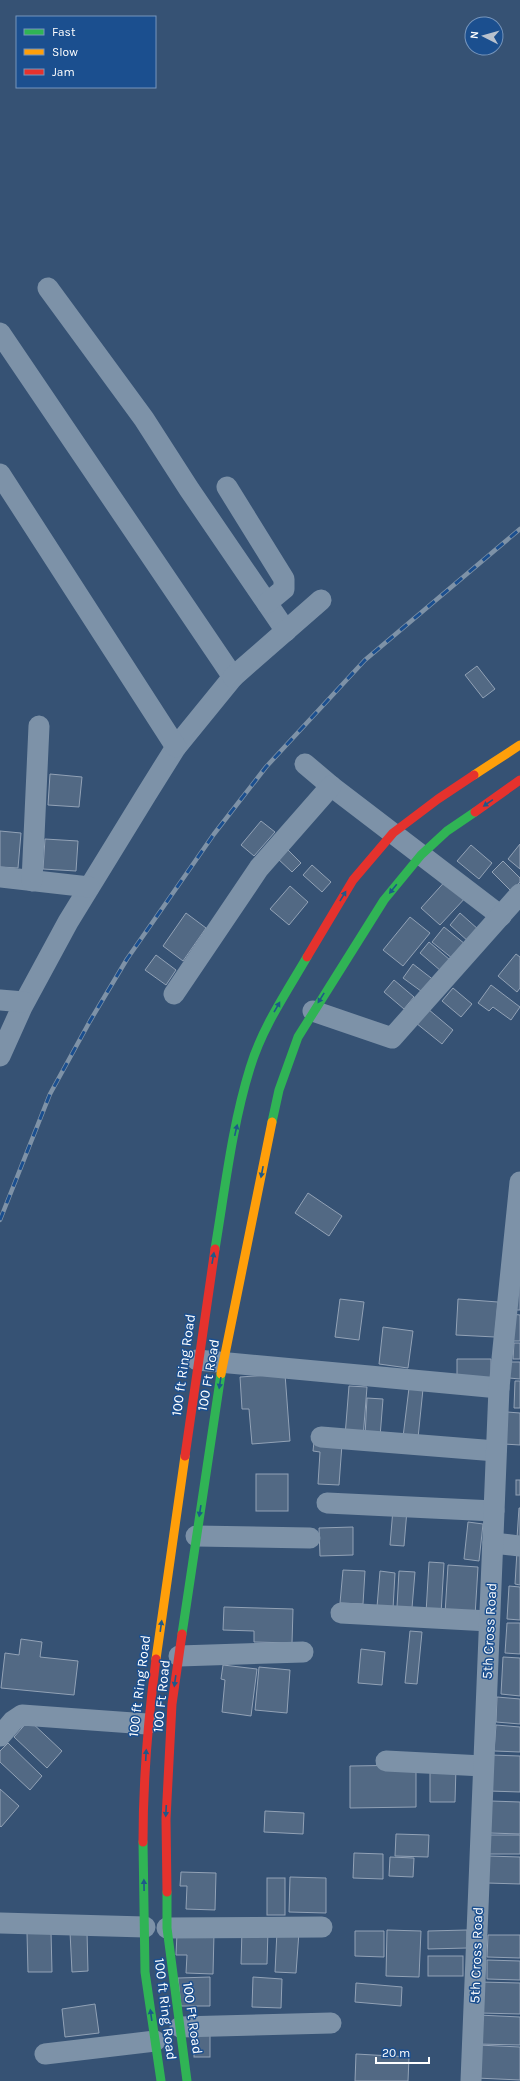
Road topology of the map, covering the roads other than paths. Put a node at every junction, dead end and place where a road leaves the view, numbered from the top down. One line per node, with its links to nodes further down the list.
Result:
1 (48, 288): 6 (street)
2 (0, 333): 8 (street)
3 (0, 474): 11 (street)
4 (227, 487): 6 (street)
5 (321, 600): 7 (street)
6 (267, 603): 7 (street)
7 (286, 631): 8 (street)
8 (233, 677): 11 (street)
9 (39, 726): 18 (street)
10 (520, 745): 15 (main road, 100 ft Ring Road)
11 (176, 747): 19 (street)
12 (305, 764): 14 (street)
13 (520, 780): 16 (main road, 100 Ft Road, one-way to 16)
14 (331, 786): 15 (street); 22 (street)
15 (392, 834): 16 (street); 28 (main road, 100 ft Ring Road, one-way to 15)
16 (421, 855): 21 (street); 25 (main road, 100 Ft Road, one-way to 25)
17 (0, 877): 18 (street)
18 (32, 881): 19 (street)
19 (89, 887): 24 (street)
20 (520, 894): 21 (street)
21 (501, 916): 25 (street)
22 (174, 994)
23 (0, 1000): 24 (street)
24 (24, 1002): 26 (street)
25 (313, 1011): 29 (main road, 100 Ft Road, one-way to 29)
26 (0, 1056)
27 (520, 1182): 30 (street, 5th Cross Road)
28 (197, 1360): 29 (street); 43 (main road, 100 ft Ring Road, one-way to 28)
29 (223, 1363): 30 (street); 35 (main road, 100 Ft Road, one-way to 35)
30 (499, 1388): 32 (street, 5th Cross Road)
31 (321, 1437): 32 (street)
32 (496, 1451): 34 (street, 5th Cross Road)
33 (327, 1503): 34 (street)
34 (494, 1511): 37 (street, 5th Cross Road)
35 (196, 1536): 36 (street); 42 (main road, 100 Ft Road)
36 (310, 1538)
37 (493, 1543): 38 (street); 40 (street, 5th Cross Road)
38 (520, 1546)
39 (341, 1613): 40 (street)
40 (489, 1621): 46 (street, 5th Cross Road)
41 (303, 1652): 42 (street)
42 (179, 1656): 50 (main road, 100 Ft Road, one-way to 50)
43 (147, 1724): 44 (street); 49 (main road, 100 ft Ring Road, one-way to 43)
44 (0, 1736)
45 (386, 1761): 46 (street)
46 (483, 1766): 57 (street, 5th Cross Road)
47 (0, 1923): 49 (street)
48 (322, 1927): 50 (street)
49 (145, 1928): 53 (main road, 100 ft Ring Road, one-way to 49)
50 (167, 1928): 52 (main road, 100 Ft Road)
51 (331, 2023): 52 (street)
52 (180, 2027): 56 (main road, 100 Ft Road)
53 (155, 2041): 54 (street); 55 (main road, 100 ft Ring Road)
54 (45, 2054)
55 (161, 2081)
56 (187, 2081)
57 (471, 2081)

